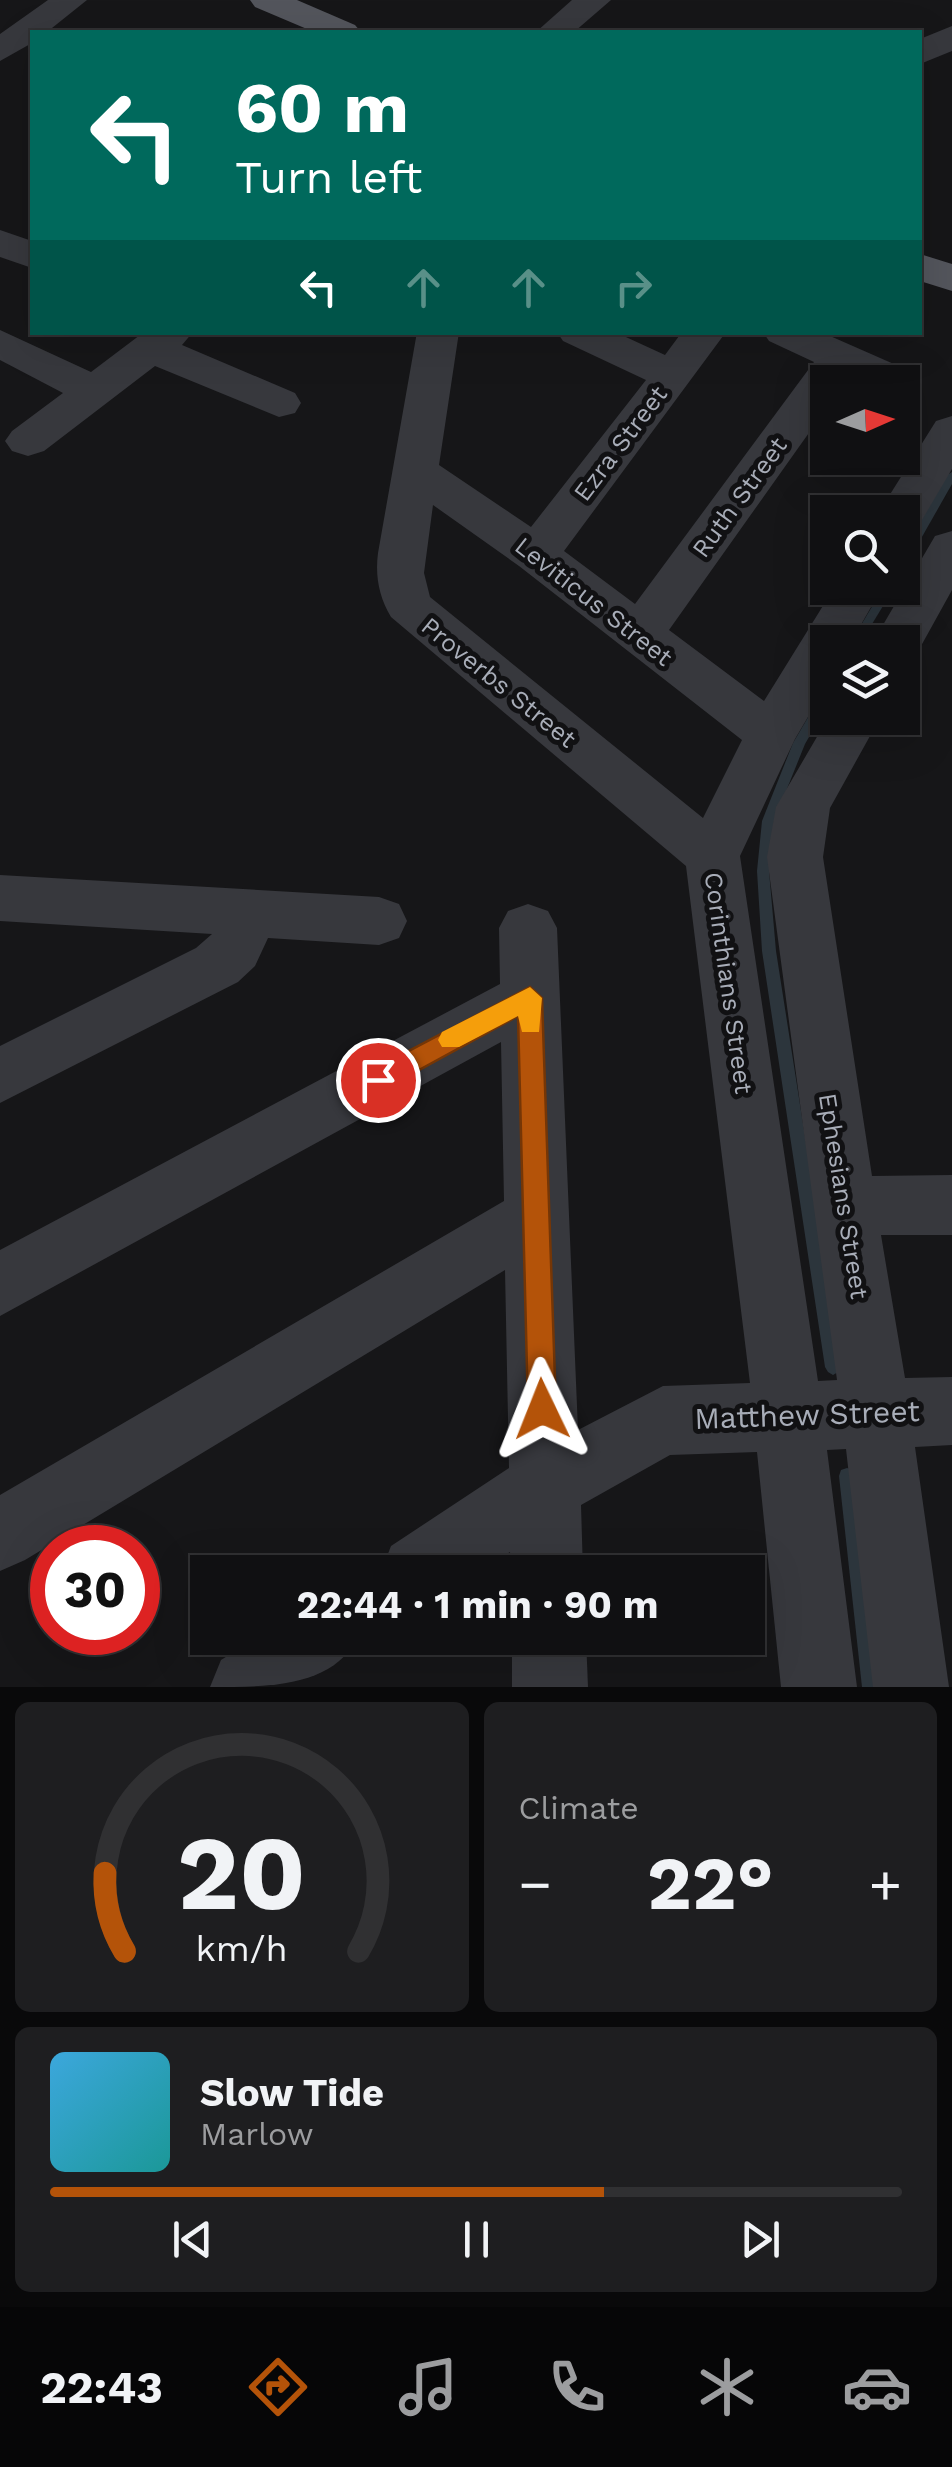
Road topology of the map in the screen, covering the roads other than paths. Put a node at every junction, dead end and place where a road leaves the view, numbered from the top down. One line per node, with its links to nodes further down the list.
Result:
1 (70, 0): 7 (street)
2 (267, 0): 4 (main road)
3 (594, 0): 5 (street)
4 (339, 30)
5 (556, 30)
6 (952, 37): 8 (street)
7 (0, 50)
8 (922, 52)
9 (0, 242): 10 (street)
10 (30, 255)
11 (922, 267): 12 (main road)
12 (952, 279)
13 (438, 335): 28 (street, Proverbs Street)
14 (585, 335): 21 (street)
15 (703, 335): 21 (street, Ezra Street)
16 (790, 335): 19 (street)
17 (161, 340): 22 (street); 24 (street)
18 (0, 343): 22 (street)
19 (840, 358): 20 (street); 34 (street, Ruth Street)
20 (856, 365)
21 (672, 375): 31 (street, Ezra Street)
22 (94, 391): 27 (street)
23 (920, 392): 25 (street)
24 (279, 403)
25 (952, 406)
26 (952, 432): 29 (street)
27 (28, 442)
28 (416, 471): 31 (street, Leviticus Street); 37 (street, Proverbs Street)
29 (914, 495)
30 (952, 548): 33 (street)
31 (536, 554): 34 (street, Leviticus Street)
32 (848, 605): 35 (street, Corinthians Street)
33 (908, 625)
34 (638, 636): 35 (street, Leviticus Street)
35 (771, 734): 37 (street, Corinthians Street)
36 (844, 735): 47 (street, Ephesians Street)
37 (712, 856): 52 (street, Corinthians Street)
38 (0, 898): 39 (street)
39 (61, 902): 40 (street); 43 (street)
40 (250, 914): 41 (street); 45 (street)
41 (379, 921)
42 (528, 928): 44 (street)
43 (0, 931)
44 (530, 998): 48 (street); 49 (street)
45 (0, 1076)
46 (952, 1204): 47 (street)
47 (846, 1206): 51 (street, Ephesians Street)
48 (536, 1217): 53 (street); 54 (street)
49 (0, 1285)
50 (952, 1411): 51 (street, Matthew Street)
51 (876, 1412): 52 (street, Matthew Street); 62 (street, Ephesians Street)
52 (788, 1414): 53 (street, Matthew Street); 61 (street, Corinthians Street)
53 (544, 1486): 55 (street); 56 (street)
54 (0, 1535)
55 (442, 1555)
56 (546, 1555)
57 (296, 1655): 59 (street)
58 (549, 1655): 60 (street)
59 (248, 1687)
60 (550, 1687)
61 (819, 1687)
62 (911, 1687)

